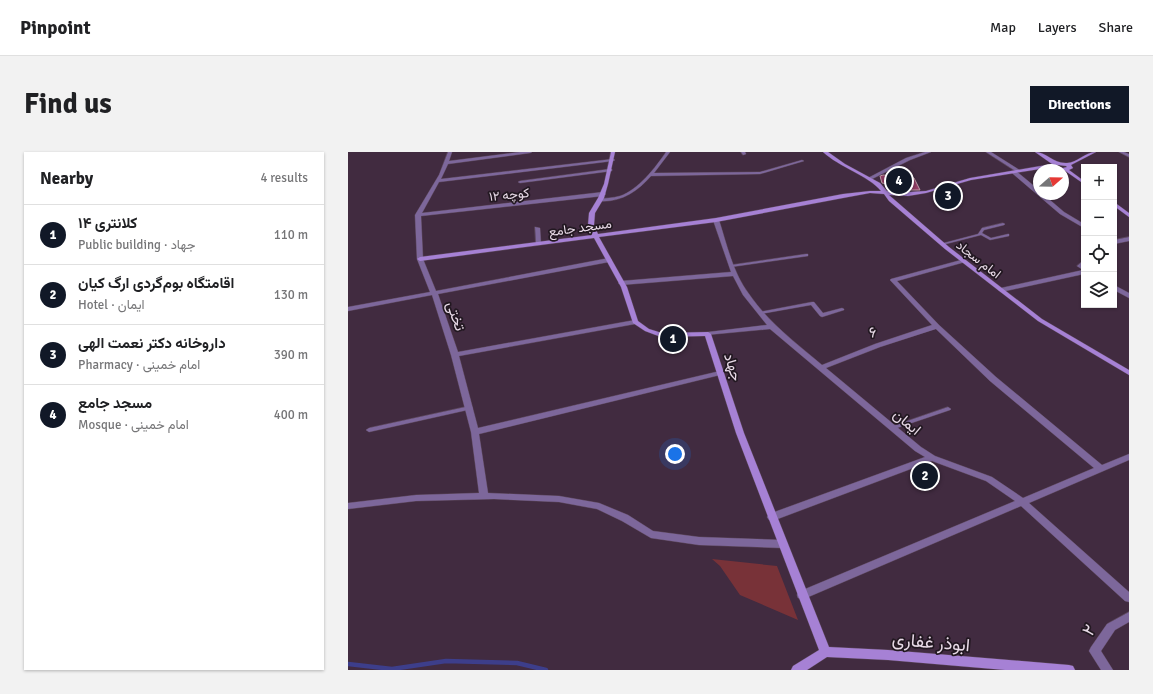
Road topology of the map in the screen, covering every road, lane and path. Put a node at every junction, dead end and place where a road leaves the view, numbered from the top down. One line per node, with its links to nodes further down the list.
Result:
1 (450, 152): 13 (street)
2 (530, 152): 13 (street)
3 (668, 152): 20 (street, کوچه ۱۲)
4 (825, 152): 21 (street, امام سجاد)
5 (929, 152): 21 (street)
6 (988, 152): 19 (street)
7 (1036, 152): 14 (street)
8 (1094, 152): 15 (street)
9 (1121, 152): 11 (street)
10 (613, 156): 18 (street); 23 (street)
11 (1129, 156)
12 (802, 161): 20 (street)
13 (445, 163): 23 (street)
14 (1053, 164)
15 (1069, 166)
16 (1033, 168): 19 (street, مسجد جامع)
17 (1069, 169): 22 (street)
18 (610, 170): 24 (street); 27 (street)
19 (1017, 171): 25 (street); 26 (street, مسجد جامع)
20 (649, 175): 27 (street, کوچه ۱۲)
21 (870, 178): 26 (street, امام سجاد)
22 (1081, 180)
23 (438, 181): 30 (street)
24 (520, 182)
25 (1033, 186)
26 (885, 193): 32 (street, مسجد جامع); 42 (street, امام سجاد)
27 (601, 197): 30 (street, کوچه ۱۲); 38 (street)
28 (1048, 200): 34 (street)
29 (1117, 206): 31 (street)
30 (418, 215): 44 (street, تختی)
31 (1129, 215)
32 (716, 220): 38 (street, مسجد جامع); 47 (street, ایمان)
33 (1003, 224): 36 (lane)
34 (1081, 224)
35 (537, 228): 41 (street)
36 (982, 234): 37 (lane); 42 (lane)
37 (1008, 235)
38 (596, 237): 41 (street, مسجد جامع); 45 (street)
39 (1129, 239): 40 (street)
40 (1117, 241)
41 (539, 244): 44 (street, مسجد جامع)
42 (942, 244): 46 (street, امام سجاد)
43 (806, 255): 47 (lane)
44 (420, 259): 52 (street, تختی)
45 (609, 260): 49 (street); 52 (street)
46 (963, 261): 51 (street, امام سجاد); 58 (street)
47 (733, 270): 49 (street); 56 (street, ایمان)
48 (1081, 273): 51 (street)
49 (621, 283): 57 (street)
50 (1117, 289): 53 (street)
51 (1001, 290): 63 (street, امام سجاد)
52 (434, 293): 54 (street); 61 (street, تختی)
53 (1129, 296)
54 (348, 308)
55 (842, 309): 56 (lane)
56 (760, 313): 59 (street, ایمان)
57 (635, 322): 60 (street); 61 (street)
58 (937, 326): 62 (street, ۶); 72 (street)
59 (772, 327): 60 (street); 62 (street, ایمان)
60 (708, 334): 64 (street, جهاد)
61 (455, 355): 65 (street, تختی)
62 (820, 368): 67 (street, ایمان)
63 (1128, 371)
64 (720, 373): 69 (street); 76 (street, جهاد)
65 (470, 408): 68 (lane); 69 (street, تختی)
66 (948, 409): 67 (lane)
67 (892, 428): 71 (street, ایمان)
68 (369, 430)
69 (475, 432): 73 (street, تختی)
70 (1129, 457): 72 (street)
71 (932, 458): 74 (street, ایمان); 76 (street)
72 (1101, 469): 74 (street)
73 (484, 496): 75 (street); 77 (street)
74 (1022, 502): 78 (street); 79 (street, ایمان)
75 (348, 506)
76 (772, 517): 77 (street, جهاد)
77 (782, 544): 78 (street, جهاد)
78 (802, 595): 81 (street, جهاد)
79 (1129, 598)
80 (1129, 617): 84 (street, ۲)
81 (825, 652): 82 (street); 83 (street, ابوذر غفاری)
82 (797, 670)
83 (1069, 670)
84 (1107, 670)

